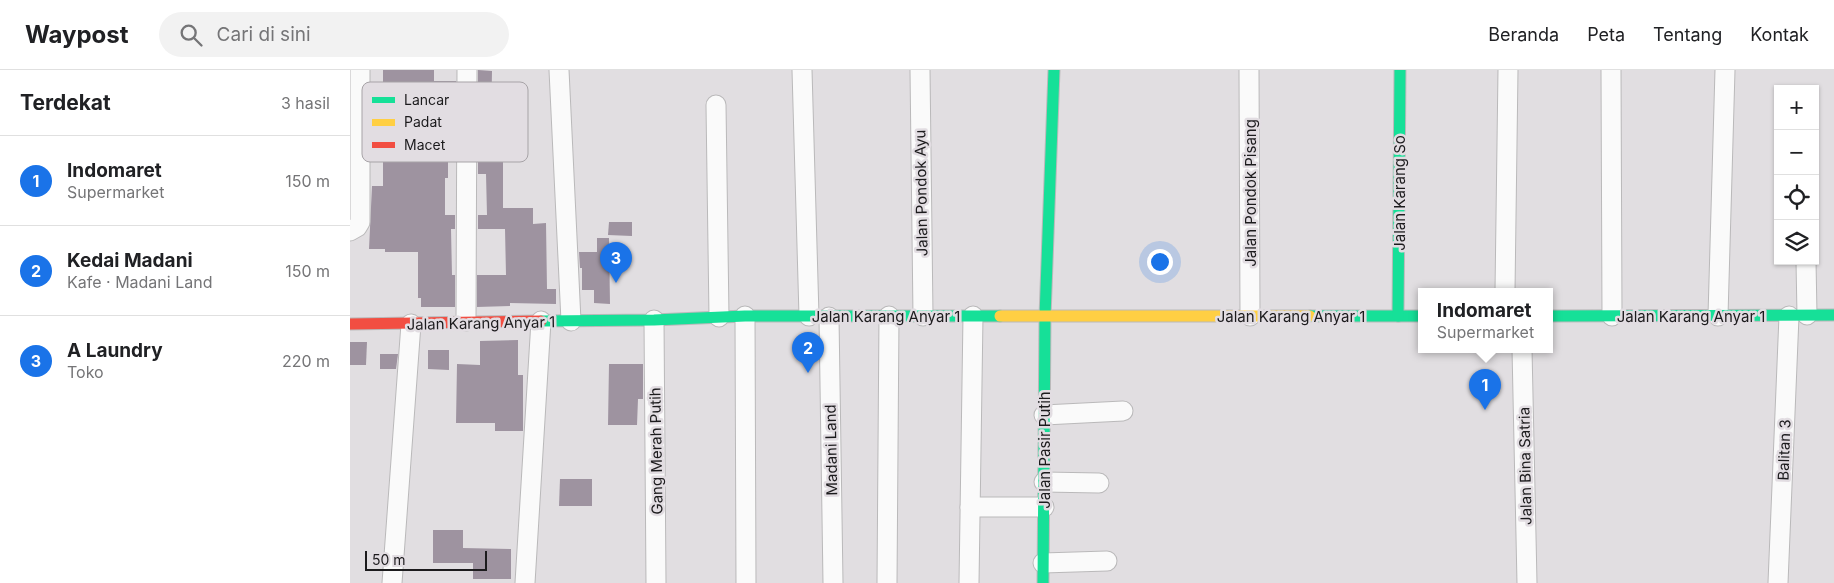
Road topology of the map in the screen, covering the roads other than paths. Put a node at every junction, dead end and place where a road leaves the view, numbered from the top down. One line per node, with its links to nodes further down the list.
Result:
1 (360, 70): 13 (street)
2 (560, 70): 35 (street)
3 (802, 70): 19 (street)
4 (920, 70): 21 (street, Jalan Pondok Ayu)
5 (1054, 70): 30 (main road, Jalan Pasir Putih)
6 (1249, 70): 23 (street, Jalan Pondok Pisang)
7 (1400, 70): 24 (main road, Jalan Karang So)
8 (1508, 70): 15 (street)
9 (1611, 70): 27 (street)
10 (1725, 70): 28 (street)
11 (716, 104): 31 (street)
12 (467, 162): 33 (street)
13 (350, 231)
14 (1805, 265): 16 (street, Balitan 3)
15 (1505, 288)
16 (1798, 315): 17 (main road, Jalan Karang Anyar 1); 28 (main road, Jalan Karang Anyar 1); 56 (street, Balitan 3)
17 (1834, 315)
18 (745, 316): 19 (main road, Jalan Karang Anyar 1); 31 (main road, Jalan Karang Anyar 1); 50 (street)
19 (809, 316): 29 (main road, Jalan Karang Anyar 1)
20 (889, 316): 21 (main road, Jalan Karang Anyar 1); 29 (main road, Jalan Karang Anyar 1); 52 (street)
21 (923, 316): 22 (main road, Jalan Karang Anyar 1)
22 (973, 316): 30 (main road, Jalan Karang Anyar 1); 43 (street)
23 (1250, 316): 24 (main road, Jalan Karang Anyar 1); 30 (main road, Jalan Karang Anyar 1)
24 (1398, 316): 25 (main road, Jalan Karang Anyar 1)
25 (1418, 316)
26 (1553, 316): 27 (main road, Jalan Karang Anyar 1)
27 (1612, 316): 28 (main road, Jalan Karang Anyar 1)
28 (1718, 316)
29 (830, 317): 51 (street, Madani Land)
30 (1045, 317): 40 (main road, Jalan Pasir Putih)
31 (719, 318): 32 (main road, Jalan Karang Anyar 1)
32 (654, 320): 35 (main road, Jalan Karang Anyar 1); 49 (street, Gang Merah Putih)
33 (466, 321): 34 (main road, Jalan Karang Anyar 1); 37 (main road, Jalan Karang Anyar 1)
34 (541, 321): 35 (main road, Jalan Karang Anyar 1); 48 (street)
35 (571, 321)
36 (350, 324): 37 (main road, Jalan Karang Anyar 1)
37 (411, 324): 47 (street)
38 (1522, 353): 55 (street, Jalan Bina Satria)
39 (1123, 411): 40 (street)
40 (1044, 415): 41 (main road, Jalan Pasir Putih)
41 (1044, 482): 42 (street); 44 (main road, Jalan Pasir Putih)
42 (1099, 483)
43 (970, 507): 44 (street); 53 (street)
44 (1044, 507): 46 (main road, Jalan Pasir Putih)
45 (1107, 561): 46 (street)
46 (1044, 563): 54 (main road, Jalan Pasir Putih)
47 (392, 583)
48 (525, 583)
49 (656, 583)
50 (746, 583)
51 (833, 583)
52 (887, 583)
53 (969, 583)
54 (1043, 583)
55 (1527, 583)
56 (1778, 583)

